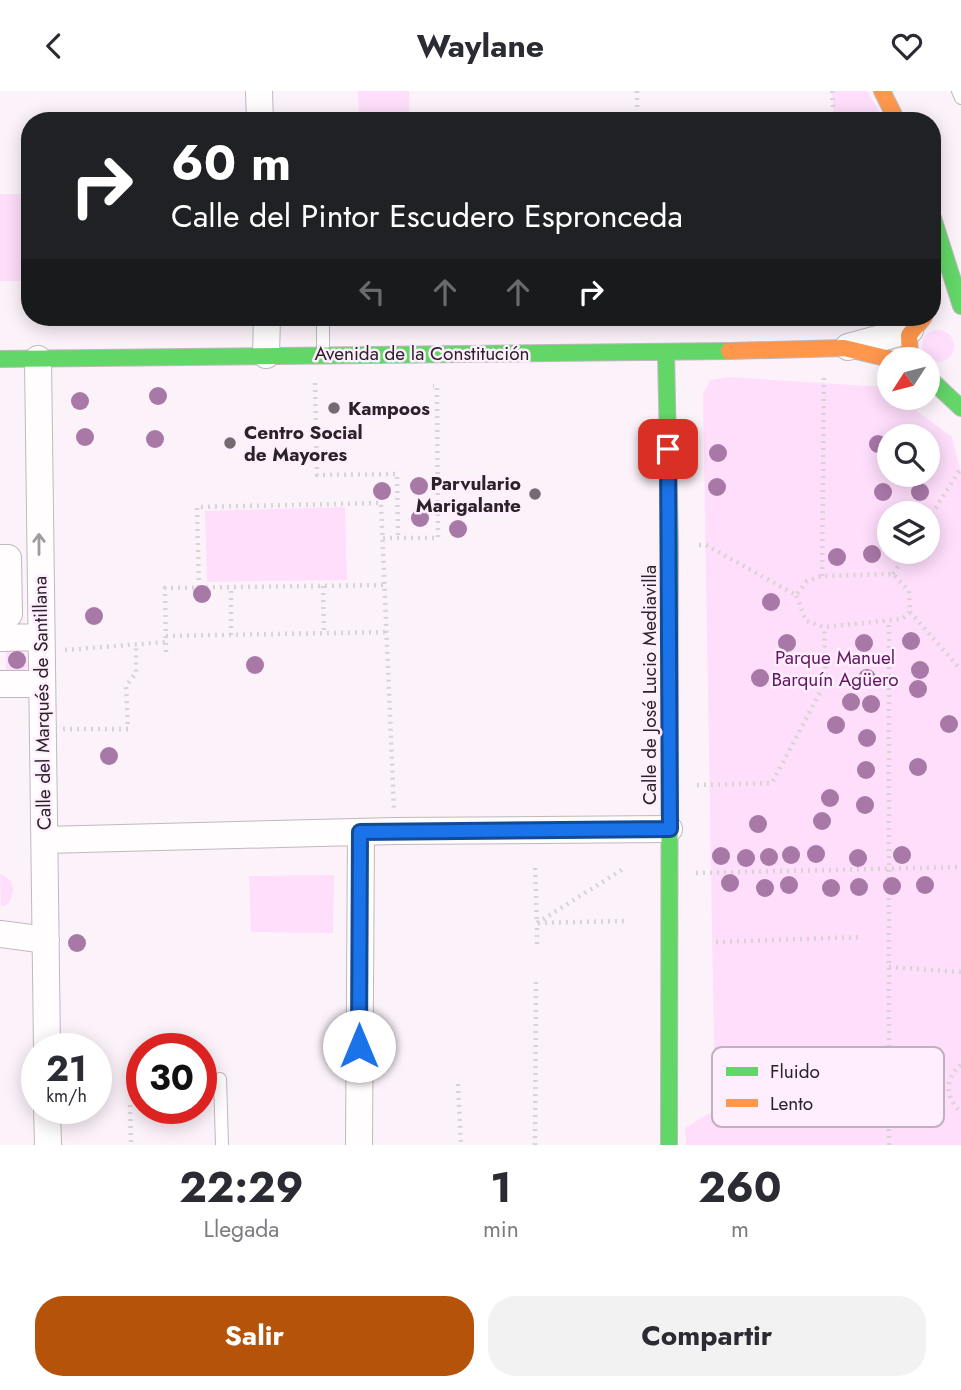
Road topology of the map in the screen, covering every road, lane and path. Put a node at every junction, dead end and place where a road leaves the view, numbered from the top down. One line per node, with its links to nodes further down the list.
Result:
1 (259, 91): 7 (street)
2 (637, 91): 8 (path)
3 (832, 91): 9 (path)
4 (882, 91): 10 (street)
5 (958, 91): 6 (lane)
6 (961, 98)
7 (260, 112)
8 (637, 112)
9 (833, 112)
10 (892, 112)
11 (941, 249): 12 (street)
12 (949, 313)
13 (267, 326): 21 (street)
14 (322, 326): 20 (lane)
15 (902, 326): 18 (street, Avenida de la Constitución)
16 (916, 326): 17 (street)
17 (908, 347)
18 (834, 348): 19 (street, Avenida de la Constitución); 22 (street, Avenida de la Constitución); 38 (path)
19 (666, 352): 20 (street, Avenida de la Constitución); 34 (street, Calle de José Lucio Mediavilla)
20 (319, 354): 21 (street, Avenida de la Constitución); 32 (path)
21 (266, 355): 24 (street, Avenida de la Constitución)
22 (877, 356)
23 (0, 359): 24 (street, Avenida de la Constitución)
24 (38, 359): 54 (street, Calle del Marqués de Santillana, one-way to 24)
25 (940, 377): 26 (street)
26 (947, 377)
27 (429, 386): 32 (path)
28 (940, 388): 29 (street)
29 (961, 408)
30 (961, 468): 31 (path)
31 (940, 501)
32 (398, 537): 33 (path)
33 (383, 538): 39 (path); 42 (path)
34 (670, 545): 43 (path); 62 (street, Calle de José Lucio Mediavilla)
35 (0, 558): 45 (street)
36 (900, 564): 37 (path)
37 (893, 574): 38 (path); 44 (path)
38 (822, 576): 43 (path)
39 (386, 585): 41 (path); 48 (path)
40 (231, 586): 41 (path); 42 (path); 50 (path)
41 (323, 586): 49 (path)
42 (199, 587): 52 (path)
43 (796, 595): 47 (path)
44 (910, 612): 46 (path); 56 (path)
45 (0, 614)
46 (889, 621): 47 (path); 65 (path)
47 (824, 627): 60 (path)
48 (388, 632): 49 (path); 61 (path)
49 (324, 633): 50 (path)
50 (231, 635): 52 (path)
51 (0, 638): 54 (street)
52 (166, 639): 53 (path); 55 (path)
53 (136, 644): 54 (path); 59 (path)
54 (39, 645): 58 (street, Calle del Marqués de Santillana)
55 (166, 652)
56 (961, 670)
57 (0, 684): 58 (street)
58 (40, 684): 59 (street, Calle del Marqués de Santillana)
59 (42, 729): 64 (street, Calle del Marqués de Santillana)
60 (693, 785)
61 (394, 814)
62 (670, 829): 63 (street); 97 (street, Calle de José Lucio Mediavilla)
63 (360, 832): 64 (street); 94 (street)
64 (46, 840): 74 (street, Calle del Marqués de Santillana)
65 (890, 867): 66 (path); 69 (path); 77 (path)
66 (961, 867)
67 (535, 868): 71 (path)
68 (622, 869): 71 (path)
69 (693, 873)
70 (625, 921): 71 (path)
71 (537, 923): 76 (path)
72 (0, 933): 74 (street)
73 (862, 937): 75 (path)
74 (47, 940): 80 (street, Calle del Marqués de Santillana)
75 (716, 942)
76 (537, 944)
77 (888, 967): 78 (path); 81 (path)
78 (961, 972)
79 (536, 982): 96 (path)
80 (47, 1033)
81 (889, 1047)
82 (961, 1065): 86 (path)
83 (220, 1079): 93 (lane)
84 (458, 1084): 95 (path)
85 (944, 1087): 86 (path)
86 (948, 1087): 87 (path)
87 (961, 1112)
88 (47, 1124): 91 (street)
89 (130, 1124): 92 (path)
90 (889, 1127): 98 (path)
91 (48, 1145)
92 (131, 1145)
93 (222, 1145)
94 (359, 1145)
95 (461, 1145)
96 (535, 1145)
97 (669, 1145)
98 (889, 1145)

